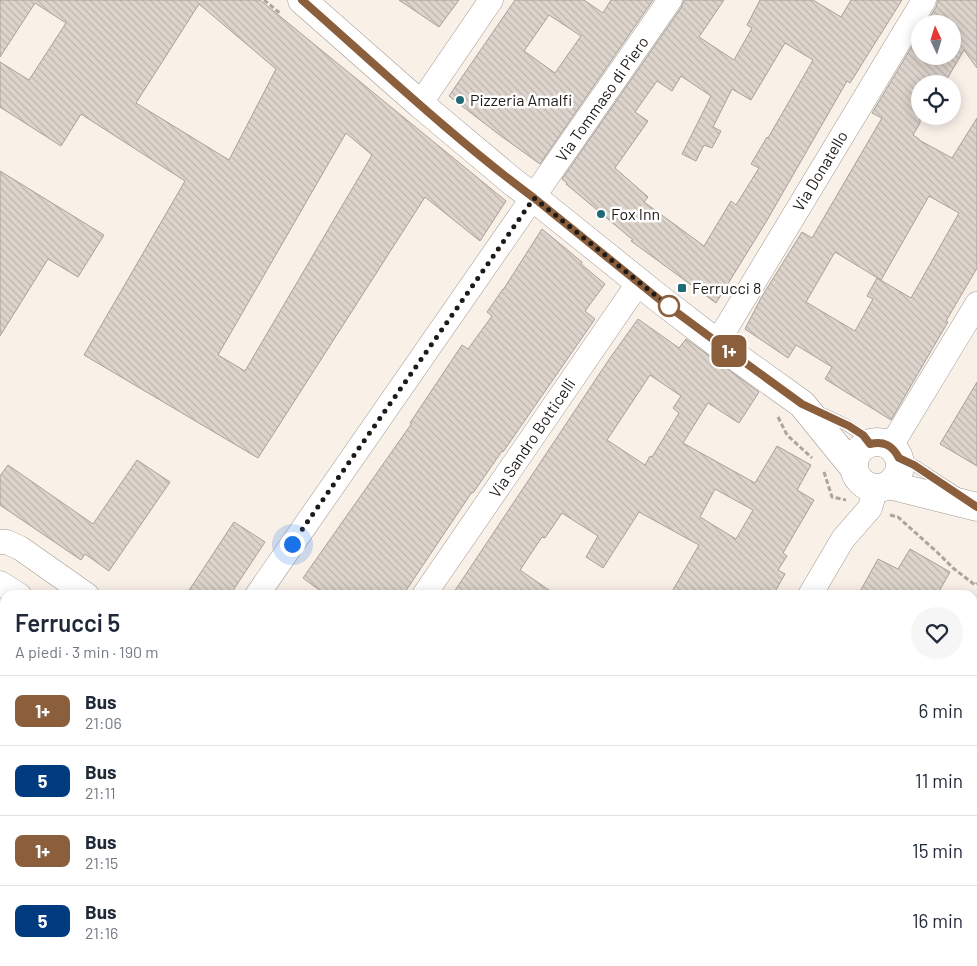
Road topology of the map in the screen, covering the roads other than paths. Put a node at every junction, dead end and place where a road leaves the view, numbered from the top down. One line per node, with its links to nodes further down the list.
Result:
1 (302, 0): 5 (street)
2 (491, 0): 5 (street)
3 (670, 0): 6 (street, Via Tommaso di Piero)
4 (924, 0): 9 (street, Via Donatello)
5 (420, 104): 6 (street)
6 (534, 198): 7 (street); 18 (street, Via Tommaso di Piero)
7 (639, 282): 9 (street); 19 (street, Via Sandro Botticelli)
8 (977, 304): 11 (street)
9 (718, 343): 10 (street)
10 (802, 404): 11 (lane); 12 (street)
11 (885, 449): 12 (street); 12 (street); 13 (lane)
12 (871, 481): 13 (street); 20 (street)
13 (977, 507)
14 (0, 542): 17 (street)
15 (0, 583): 16 (street)
16 (11, 590)
17 (79, 590)
18 (260, 590)
19 (427, 590)
20 (813, 590)

